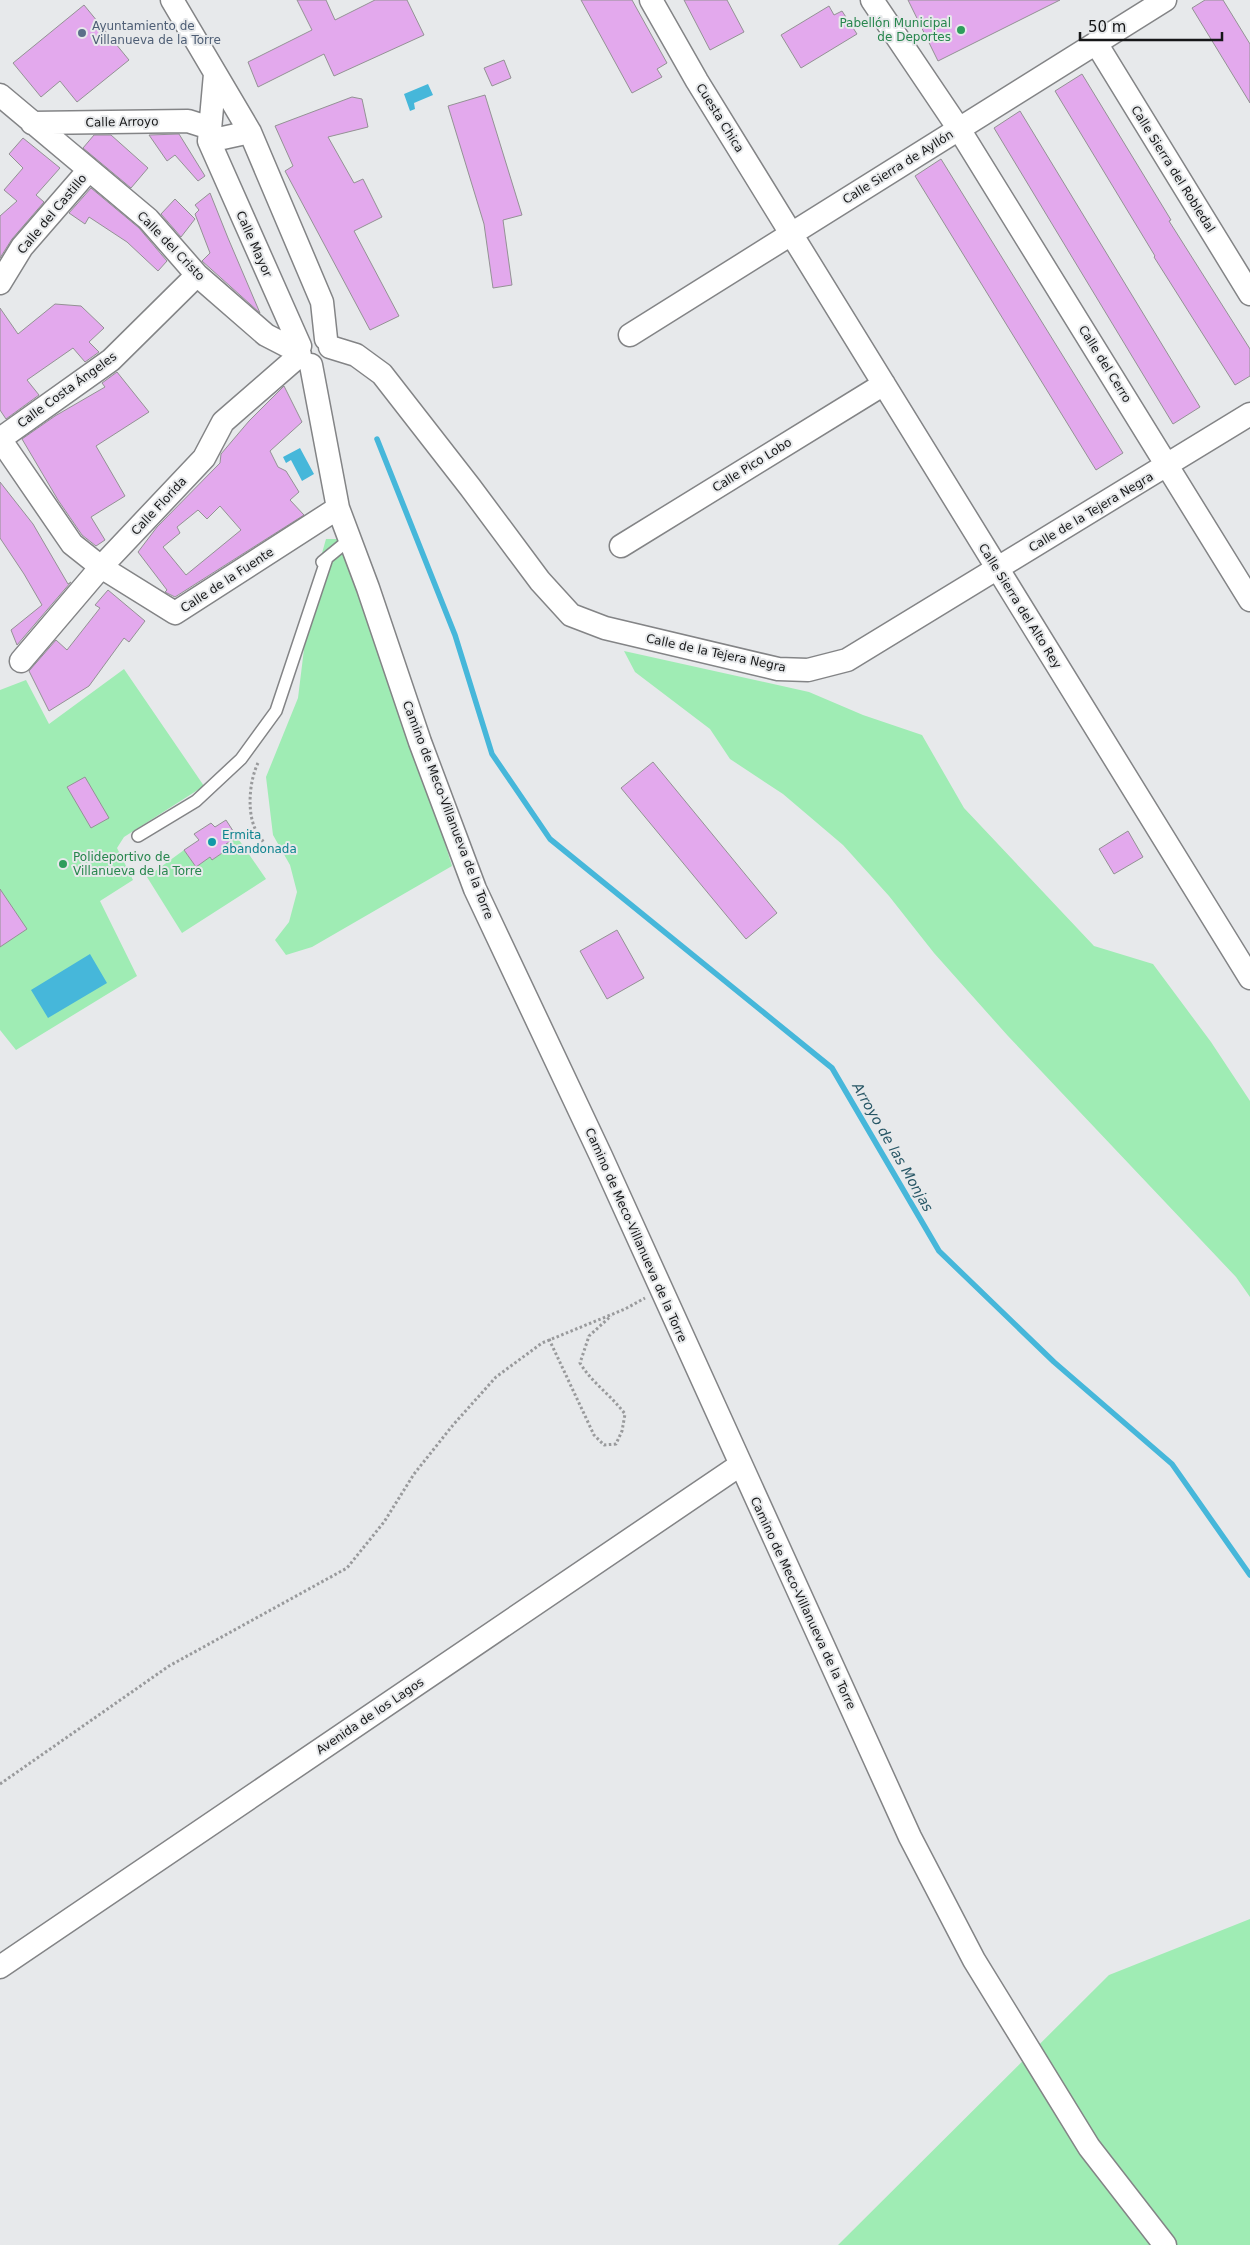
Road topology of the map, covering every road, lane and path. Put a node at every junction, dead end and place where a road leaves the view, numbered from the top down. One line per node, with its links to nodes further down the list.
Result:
1 (172, 0): 6 (street)
2 (651, 0): 13 (street, Cuesta Chica)
3 (872, 0): 9 (street, Calle del Cerro)
4 (1165, 0): 5 (street, Calle Sierra de Ayllón)
5 (1096, 43): 9 (street, Calle Sierra de Ayllón); 16 (street, Calle Sierra del Robledal)
6 (215, 74): 10 (street); 11 (street, Calle Mayor)
7 (0, 95): 8 (street, Calle del Cristo)
8 (32, 123): 11 (street, Calle Arroyo); 12 (street, Calle del Cristo)
9 (959, 129): 13 (street, Calle Sierra de Ayllón); 23 (street, Calle del Cerro)
10 (250, 132): 11 (street); 18 (street)
11 (209, 134): 19 (street, Calle Mayor)
12 (88, 171): 14 (street, Calle del Cristo); 15 (street, Calle del Castillo)
13 (791, 234): 17 (street, Calle Sierra de Ayllón); 20 (street, Calle Sierra del Alto Rey)
14 (197, 275): 19 (street, Calle del Cristo); 22 (street, Calle Costa Ángeles)
15 (0, 283)
16 (1250, 294)
17 (630, 334)
18 (328, 343): 19 (street, Calle Florida); 30 (street, Calle de la Tejera Negra)
19 (303, 355): 24 (street, Camino de Meco-Villanueva de la Torre); 29 (street, Calle Florida)
20 (884, 384): 26 (street, Calle Pico Lobo); 30 (street, Calle Sierra del Alto Rey)
21 (1250, 414): 23 (street, Calle de la Tejera Negra)
22 (0, 439): 29 (street, Calle de la Fuente)
23 (1167, 466): 30 (street, Calle de la Tejera Negra); 31 (street, Calle del Cerro)
24 (338, 508): 25 (street, Camino de Meco-Villanueva de la Torre); 29 (street, Calle de la Fuente)
25 (350, 539): 27 (lane); 37 (street, Camino de Meco-Villanueva de la Torre)
26 (621, 546)
27 (327, 558): 28 (lane); 34 (lane)
28 (317, 566)
29 (101, 567): 32 (street, Calle Florida)
30 (997, 569): 36 (street, Calle Sierra del Alto Rey)
31 (1250, 600)
32 (21, 661)
33 (261, 757): 35 (path)
34 (138, 836)
35 (264, 844)
36 (1250, 978)
37 (661, 1289): 38 (path); 40 (street, Camino de Meco-Villanueva de la Torre)
38 (612, 1314): 39 (path); 39 (path)
39 (550, 1339): 41 (path)
40 (740, 1465): 42 (street, Avenida de los Lagos); 43 (street, Camino de Meco-Villanueva de la Torre)
41 (0, 1784)
42 (0, 1967)
43 (1165, 2245)

